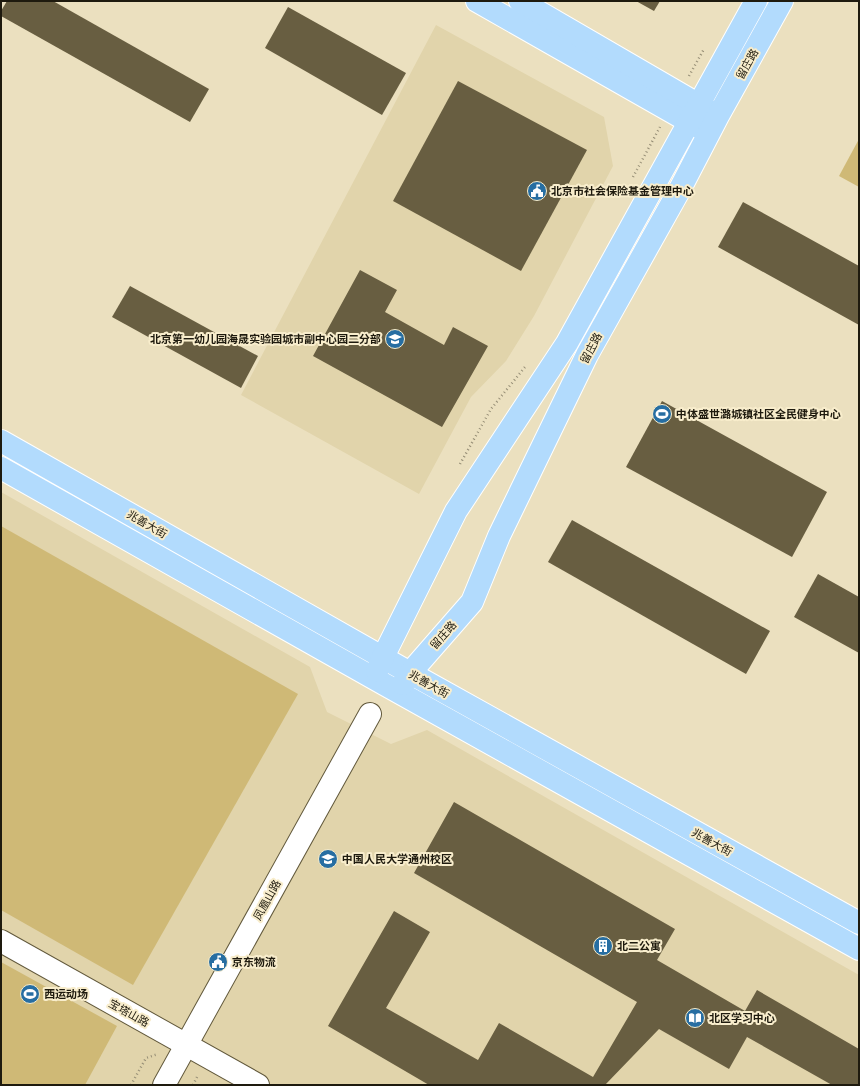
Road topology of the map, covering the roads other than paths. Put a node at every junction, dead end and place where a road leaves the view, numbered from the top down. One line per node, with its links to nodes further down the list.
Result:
1 (477, 1): 5 (main road)
2 (520, 1): 5 (main road)
3 (756, 1): 6 (main road, 留庄路)
4 (782, 1): 7 (main road, 留庄路)
5 (674, 102): 6 (main road)
6 (694, 113): 7 (main road); 10 (main road, 留庄路)
7 (713, 124): 11 (main road, 留庄路)
8 (1, 441): 10 (main road, 兆善大街)
9 (1, 468): 12 (main road, 兆善大街)
10 (383, 657): 11 (main road, 兆善大街); 12 (main road, 留庄路)
11 (410, 673): 13 (main road, 留庄路); 15 (main road, 兆善大街)
12 (375, 679): 13 (main road, 兆善大街)
13 (398, 692): 17 (main road, 兆善大街)
14 (370, 714): 18 (street, 凤凰山路)
15 (859, 923)
16 (1, 941): 18 (street, 宝塔山路)
17 (859, 949)
18 (187, 1046): 19 (street, 凤凰山路); 20 (street, 宝塔山路)
19 (164, 1085)
20 (258, 1085)

